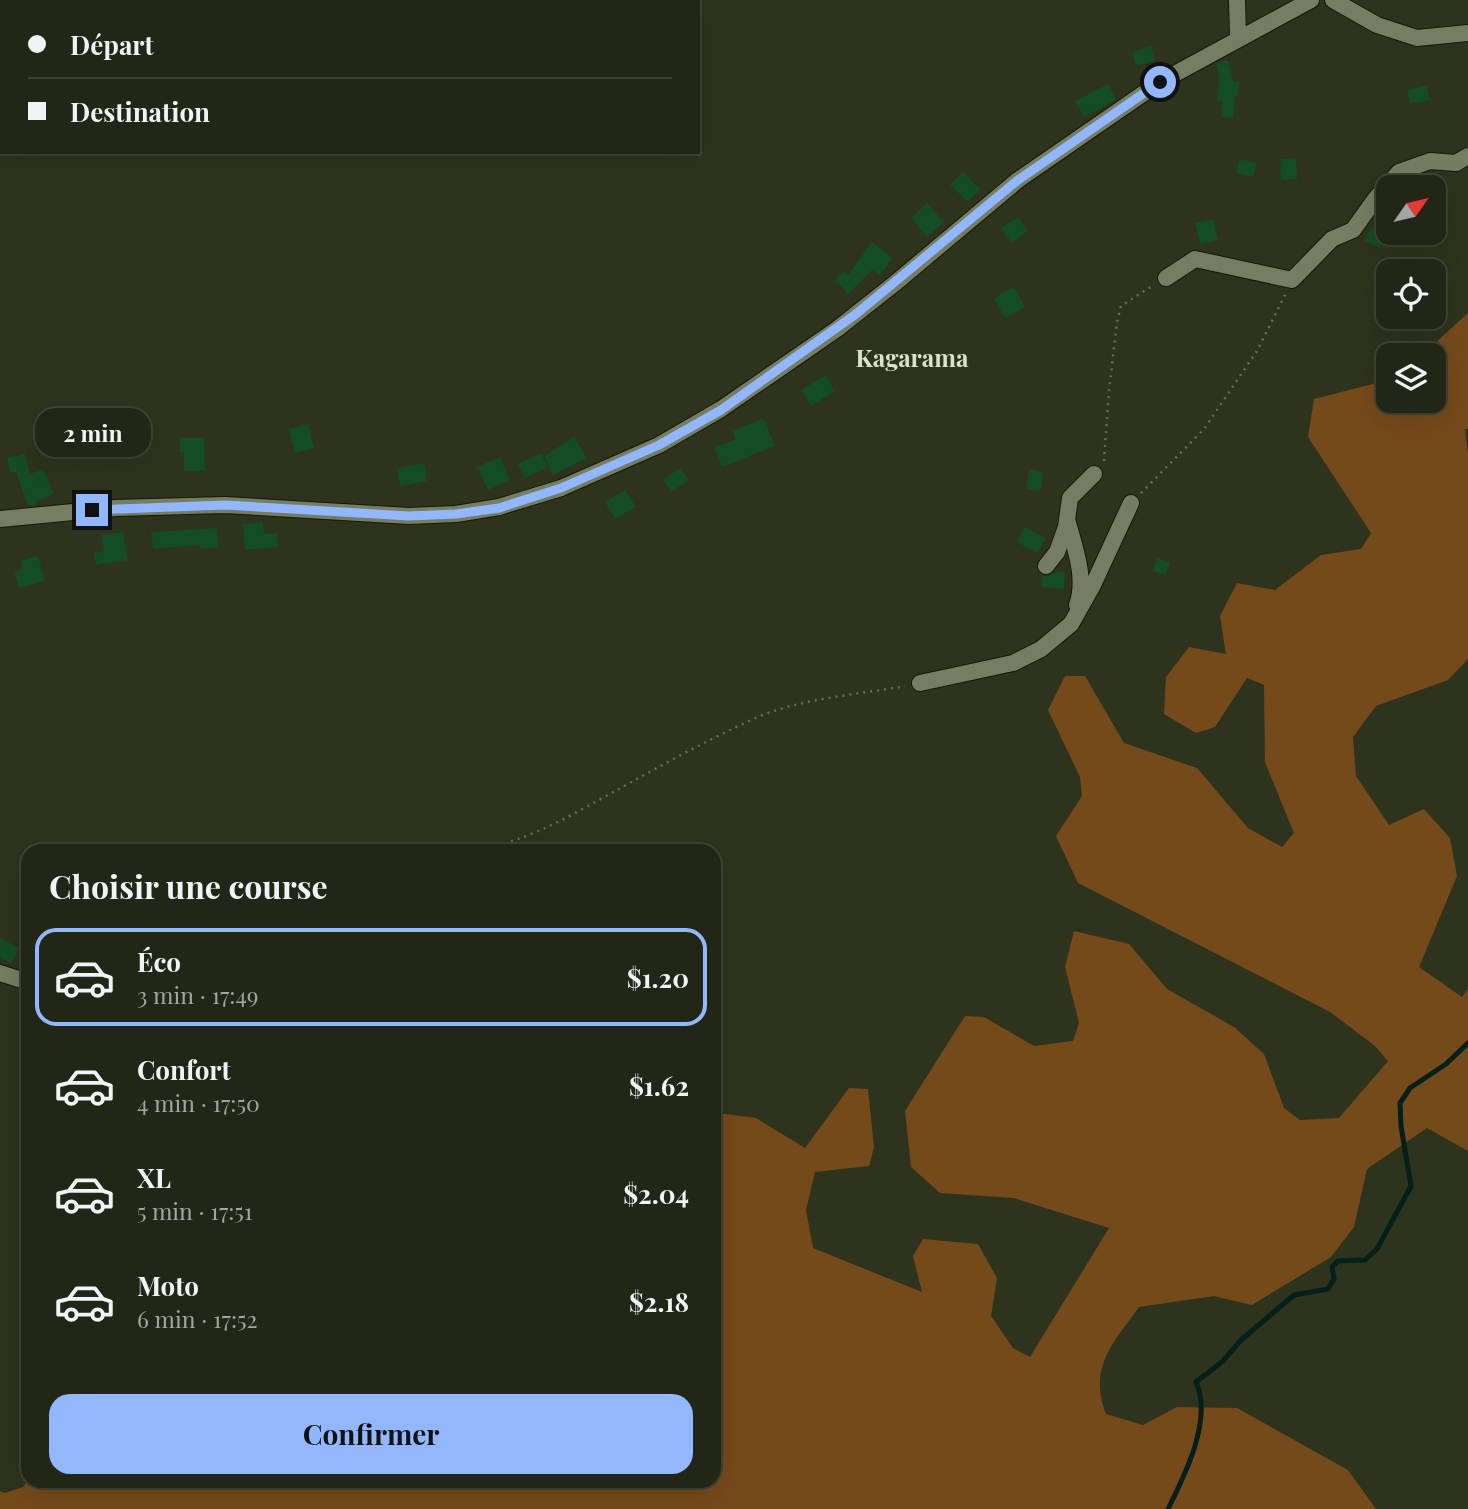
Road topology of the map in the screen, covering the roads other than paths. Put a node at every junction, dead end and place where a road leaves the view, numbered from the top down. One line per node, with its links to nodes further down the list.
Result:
1 (1237, 0): 5 (street)
2 (1311, 0): 5 (street)
3 (1334, 0): 4 (street)
4 (1468, 33)
5 (1238, 37): 10 (street)
6 (1468, 156): 7 (street)
7 (1166, 278)
8 (1094, 474): 11 (street)
9 (1132, 503): 13 (street)
10 (0, 519)
11 (1067, 519): 12 (street); 13 (street)
12 (1046, 566)
13 (1071, 624): 14 (street)
14 (920, 684)
15 (0, 973): 16 (street)
16 (21, 980)

